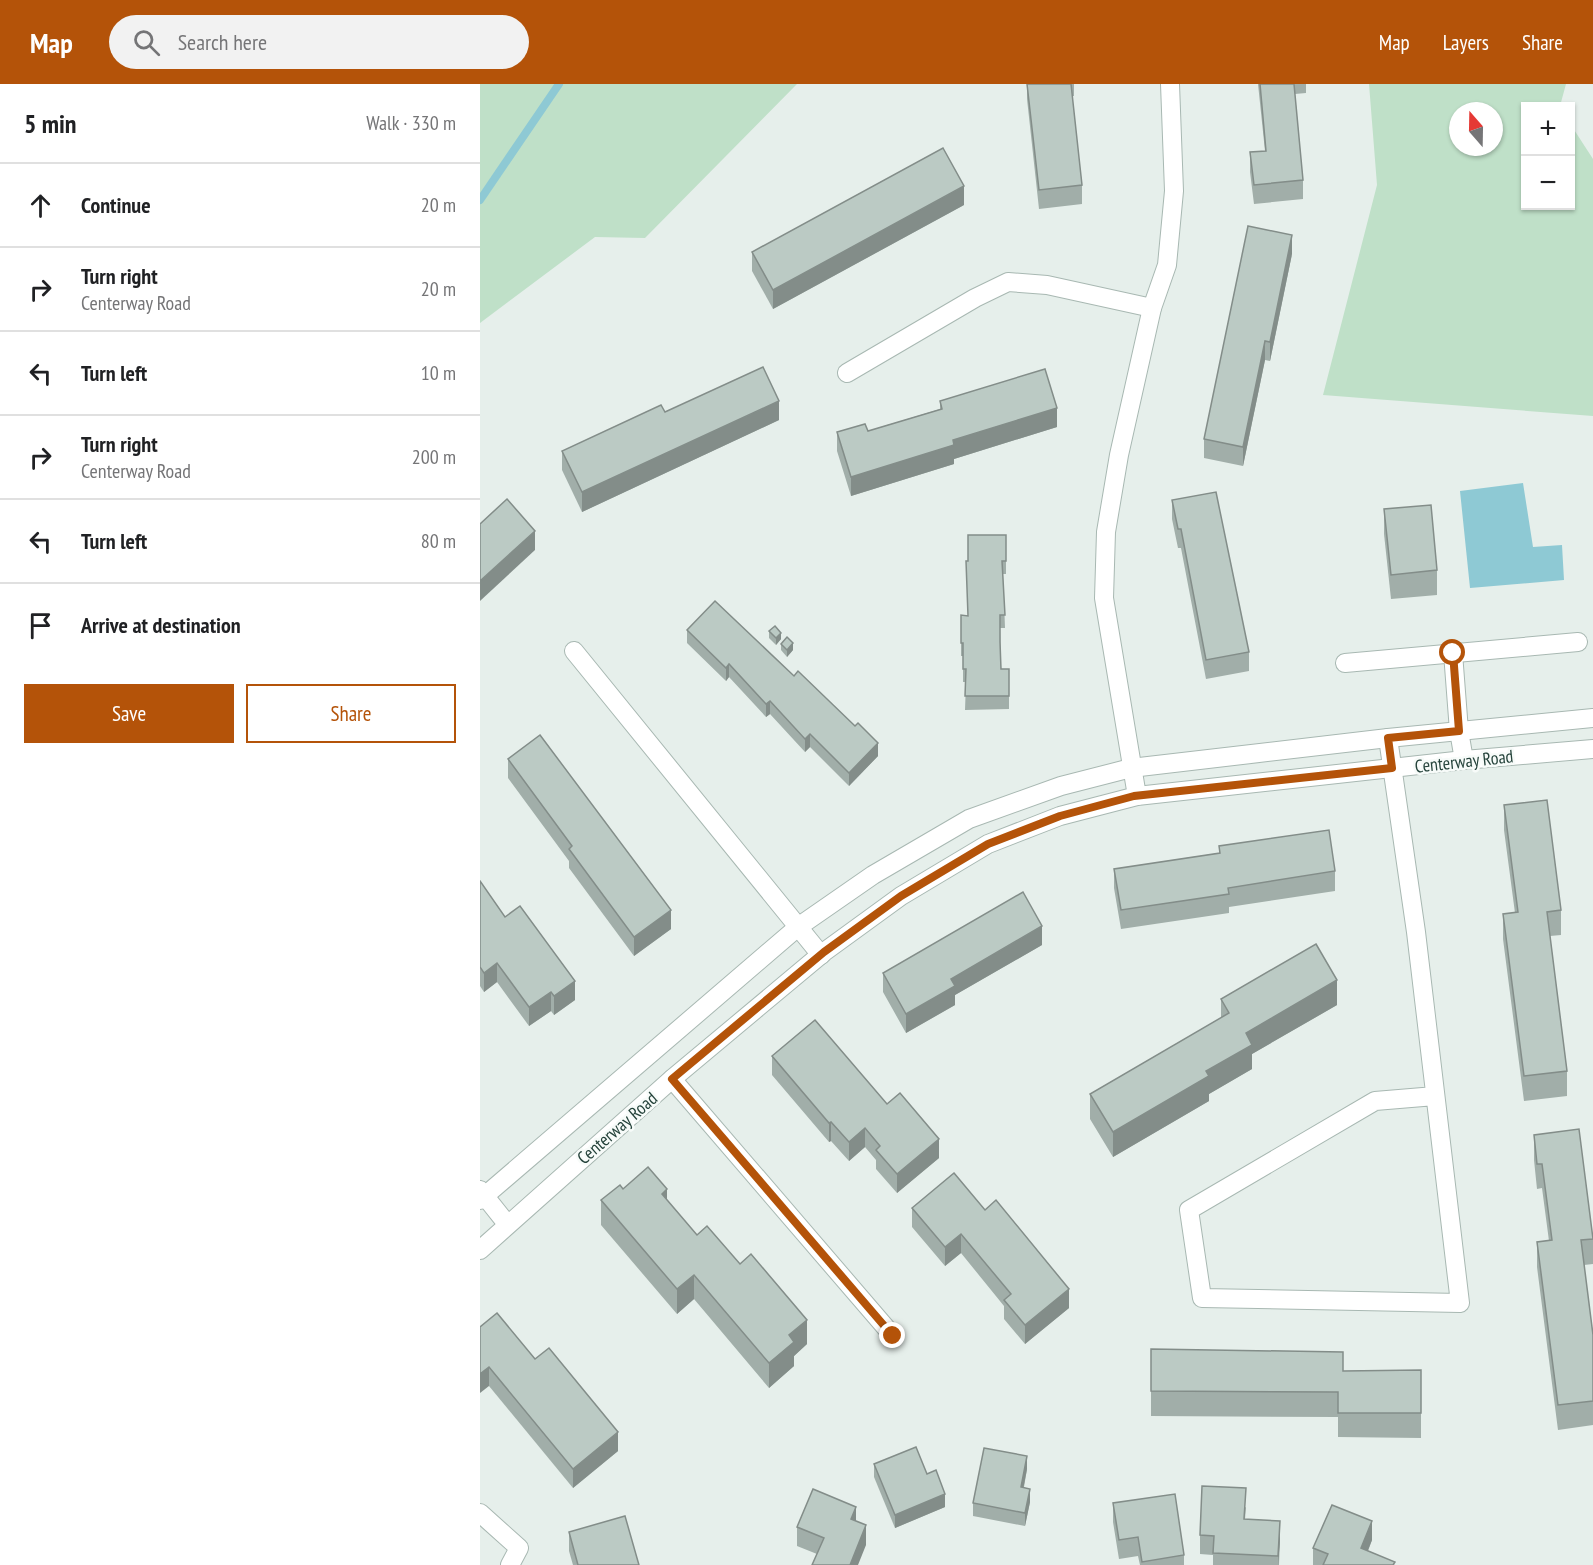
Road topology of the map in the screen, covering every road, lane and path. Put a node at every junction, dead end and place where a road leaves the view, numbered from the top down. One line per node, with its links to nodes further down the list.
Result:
1 (1170, 84): 2 (street)
2 (1152, 308): 3 (street); 13 (street)
3 (847, 373)
4 (1578, 642): 6 (street)
5 (574, 651): 16 (street)
6 (1453, 653): 7 (street); 9 (street)
7 (1345, 663)
8 (1593, 718): 9 (street, Centerway Road)
9 (1459, 731): 10 (street, Centerway Road); 12 (street)
10 (1388, 738): 13 (street, Centerway Road); 14 (street)
11 (1593, 748): 12 (street, Centerway Road)
12 (1464, 760): 14 (street, Centerway Road)
13 (1131, 768): 15 (street); 16 (street, Centerway Road)
14 (1392, 768): 15 (street, Centerway Road); 19 (street)
15 (1137, 796): 17 (street, Centerway Road)
16 (798, 927): 17 (street); 20 (street, Centerway Road)
17 (821, 955): 18 (street, Centerway Road)
18 (672, 1079): 21 (street, Centerway Road); 23 (street)
19 (1435, 1096): 19 (street)
20 (481, 1195): 21 (street)
21 (507, 1224): 22 (street, Centerway Road)
22 (480, 1250)
23 (893, 1336)
24 (480, 1513): 25 (street)
25 (510, 1565)

